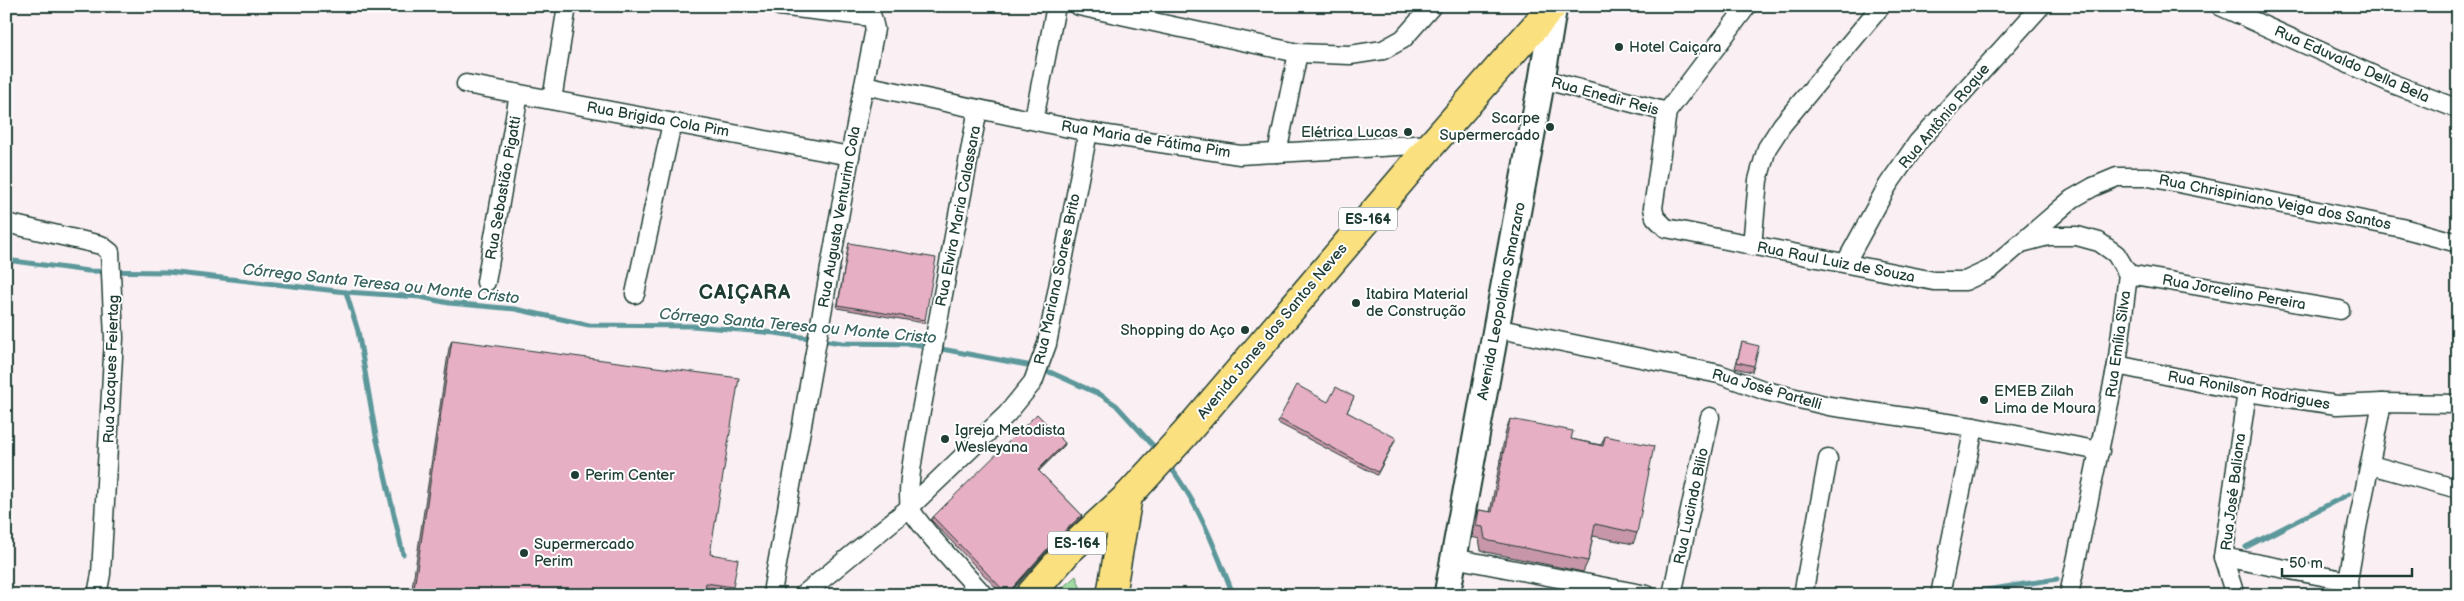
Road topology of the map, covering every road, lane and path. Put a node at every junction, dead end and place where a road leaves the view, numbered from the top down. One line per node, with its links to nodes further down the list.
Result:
1 (567, 6): 16 (street)
2 (779, 6): 14 (street, Rua Augusta Venturim Cola)
3 (1056, 6): 20 (street)
4 (1079, 6): 11 (street)
5 (1432, 6): 11 (street)
6 (1553, 6): 12 (street, Avenida Leopoldino Smarzaro); 23 (highway, Avenida Jones dos Santos Neves / ES-164)
7 (1747, 6): 19 (street)
8 (1881, 6): 29 (street)
9 (2041, 6): 30 (street, Rua Antônio Roque)
10 (2220, 6): 18 (street, Rua Eduvaldo Della Bela)
11 (1298, 53): 24 (street)
12 (1542, 79): 19 (street, Rua Enedir Reis); 35 (street, Avenida Leopoldino Smarzaro)
13 (466, 84): 15 (street, Rua Brigida Cola Pim)
14 (864, 85): 17 (street, Rua Maria de Fátima Pim); 25 (street, Rua Augusta Venturim Cola)
15 (520, 94): 16 (street, Rua Brigida Cola Pim); 32 (street, Rua Sebastião Pigatti)
16 (552, 100): 21 (street, Rua Brigida Cola Pim)
17 (978, 109): 20 (street, Rua Maria de Fátima Pim); 47 (street, Rua Elvira Maria Calassara)
18 (2458, 109)
19 (1667, 112): 29 (street, Rua Raul Luiz de Souza)
20 (1034, 120): 22 (street, Rua Maria de Fátima Pim)
21 (672, 123): 25 (street, Rua Brigida Cola Pim); 33 (street)
22 (1088, 132): 24 (street, Rua Maria de Fátima Pim); 47 (street, Rua Mariana Soares Brito)
23 (1432, 144): 24 (street, Rua Maria de Fátima Pim); 46 (highway, Avenida Jones dos Santos Neves / ES-164)
24 (1278, 153)
25 (850, 156): 52 (street, Rua Augusta Venturim Cola)
26 (6, 223): 51 (street, Rua Jacques Feiertag)
27 (2458, 243): 28 (street, Rua Chrispiniano Veiga dos Santos)
28 (2020, 244): 30 (street, Rua Raul Luiz de Souza); 31 (street, Rua Emília Silva)
29 (1752, 246): 30 (street, Rua Raul Luiz de Souza)
30 (1846, 262)
31 (2128, 274): 34 (street, Rua Jorcelino Pereira); 36 (street, Rua Emília Silva)
32 (486, 282)
33 (635, 294)
34 (2340, 310)
35 (1495, 328): 41 (street, Rua José Partelli); 48 (street, Avenida Leopoldino Smarzaro)
36 (2117, 365): 37 (street, Rua Ronilson Rodrigues); 42 (street, Rua Emília Silva)
37 (2247, 392): 38 (street, Rua Ronilson Rodrigues); 49 (street, Rua José Baliana)
38 (2382, 403): 39 (street, Rua Ronilson Rodrigues); 44 (street)
39 (2458, 404)
40 (1710, 417): 59 (street, Rua Lucindo Bilio)
41 (1974, 426): 42 (street, Rua José Partelli); 61 (street)
42 (2100, 451): 62 (street, Rua Emília Silva)
43 (1828, 459): 60 (street)
44 (2371, 465): 45 (street); 50 (street)
45 (2458, 489)
46 (1128, 496): 55 (highway, Avenida Jones dos Santos Neves / ES-164); 56 (highway, ES-164)
47 (910, 507): 53 (street, Rua Mariana Soares Brito); 54 (street)
48 (1453, 558): 57 (street, Avenida Leopoldino Smarzaro); 58 (street)
49 (2223, 558): 50 (street, Rua José Baliana); 63 (street)
50 (2348, 588)
51 (97, 595)
52 (775, 595)
53 (803, 595)
54 (984, 595)
55 (1030, 595)
56 (1111, 595)
57 (1447, 595)
58 (1647, 595)
59 (1672, 595)
60 (1803, 595)
61 (1940, 595)
62 (2069, 595)
63 (2235, 595)

